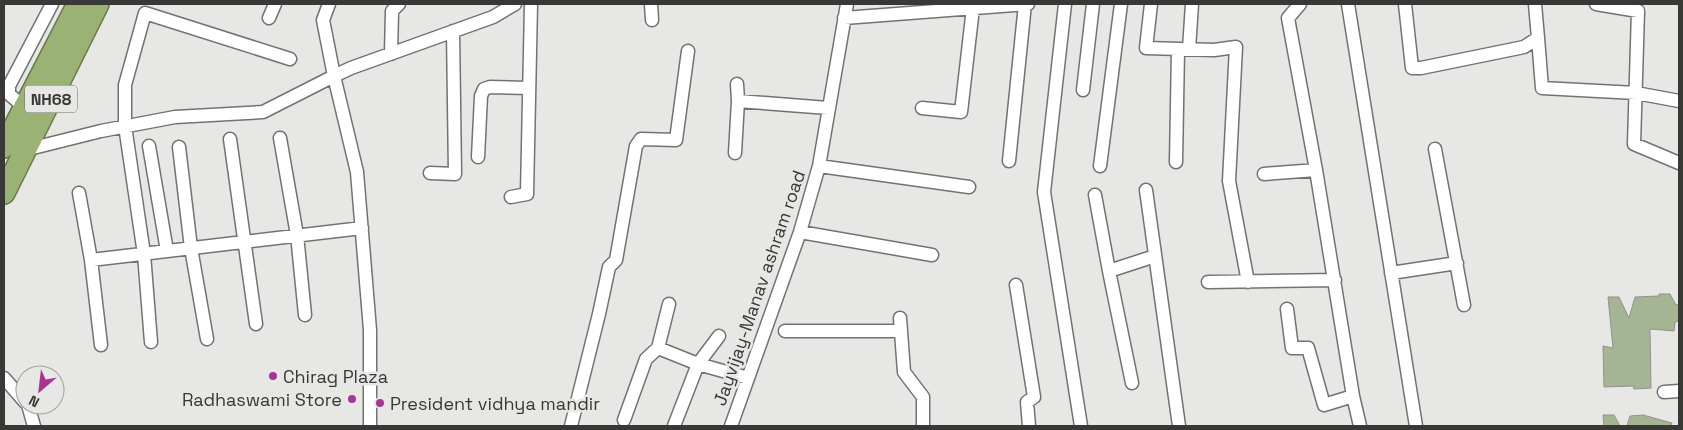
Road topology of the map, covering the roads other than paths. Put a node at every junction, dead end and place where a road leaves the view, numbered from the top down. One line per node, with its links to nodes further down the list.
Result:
1 (52, 4): 39 (street)
2 (78, 4): 39 (highway)
3 (98, 4): 49 (highway, NH68)
4 (275, 4): 23 (street)
5 (329, 4): 32 (street)
6 (399, 4): 30 (street)
7 (515, 4): 26 (street)
8 (531, 4): 34 (street)
9 (651, 4): 25 (street)
10 (847, 4): 24 (street, Jayvijay-Manav ashram road)
11 (1026, 4): 22 (street); 52 (street)
12 (1065, 4): 111 (street)
13 (1093, 4): 35 (street)
14 (1121, 4): 56 (street)
15 (1151, 4): 28 (street)
16 (1192, 4): 28 (street)
17 (1300, 4): 57 (street)
18 (1348, 4): 78 (street)
19 (1405, 4): 27 (street)
20 (1535, 4): 27 (street)
21 (1605, 4): 36 (street)
22 (973, 8): 24 (street); 41 (street)
23 (269, 18)
24 (844, 18): 40 (street, Jayvijay-Manav ashram road)
25 (652, 20)
26 (453, 31): 30 (street); 58 (street)
27 (1538, 38): 36 (street)
28 (1184, 49): 53 (street); 81 (street)
29 (688, 51): 106 (street)
30 (391, 54): 32 (street)
31 (290, 59): 42 (street)
32 (334, 76): 42 (street); 66 (street)
33 (737, 84): 37 (street)
34 (529, 88): 51 (street); 65 (street)
35 (1083, 90)
36 (1636, 93): 38 (street); 54 (street)
37 (738, 101): 40 (street); 50 (street)
38 (1679, 101)
39 (24, 107): 43 (highway)
40 (828, 108): 55 (street, Jayvijay-Manav ashram road)
41 (922, 108)
42 (125, 126): 49 (street); 72 (street)
43 (6, 136)
44 (280, 138): 68 (street)
45 (230, 139): 69 (street)
46 (149, 146): 71 (street)
47 (179, 147): 70 (street)
48 (1435, 149): 76 (street)
49 (25, 150): 63 (highway, NH68)
50 (735, 153)
51 (478, 157)
52 (1009, 161)
53 (1176, 162)
54 (1679, 163)
55 (819, 166): 60 (street); 67 (street, Jayvijay-Manav ashram road)
56 (1100, 166)
57 (1316, 170): 59 (street); 79 (street)
58 (430, 173)
59 (1264, 174)
60 (969, 187)
61 (1146, 190): 74 (street)
62 (79, 193): 75 (street)
63 (4, 194)
64 (1095, 195): 77 (street)
65 (511, 197)
66 (362, 228): 68 (street); 105 (street)
67 (800, 232): 73 (street); 98 (street, Jayvijay-Manav ashram road)
68 (297, 236): 69 (street); 86 (street)
69 (244, 242): 70 (street); 88 (street)
70 (192, 248): 71 (street); 92 (street)
71 (167, 251): 72 (street)
72 (144, 254): 75 (street); 93 (street)
73 (932, 255)
74 (1155, 256): 77 (street); 112 (street)
75 (91, 260): 94 (street)
76 (1457, 263): 78 (street); 84 (street)
77 (1109, 271): 99 (street)
78 (1391, 272): 114 (street)
79 (1335, 280): 81 (street); 103 (street)
80 (1208, 282): 81 (street)
81 (1248, 282)
82 (1016, 284): 110 (street)
83 (669, 304): 95 (street)
84 (1464, 305)
85 (1287, 310): 103 (street)
86 (305, 315)
87 (900, 318): 90 (street)
88 (256, 324)
89 (786, 331): 90 (street)
90 (900, 331): 109 (street)
91 (719, 336): 96 (street)
92 (207, 339)
93 (151, 342)
94 (101, 345)
95 (658, 348): 96 (street); 104 (street)
96 (698, 364): 98 (street); 107 (street)
97 (4, 378): 100 (street)
98 (748, 378): 108 (street, Jayvijay-Manav ashram road)
99 (1132, 383)
100 (15, 391)
101 (1679, 391): 102 (street)
102 (1664, 392)
103 (1353, 396): 113 (street)
104 (624, 420)
105 (370, 426)
106 (571, 426)
107 (674, 426)
108 (731, 426)
109 (923, 426)
110 (1029, 426)
111 (1081, 426)
112 (1179, 426)
113 (1360, 426)
114 (1416, 426)

